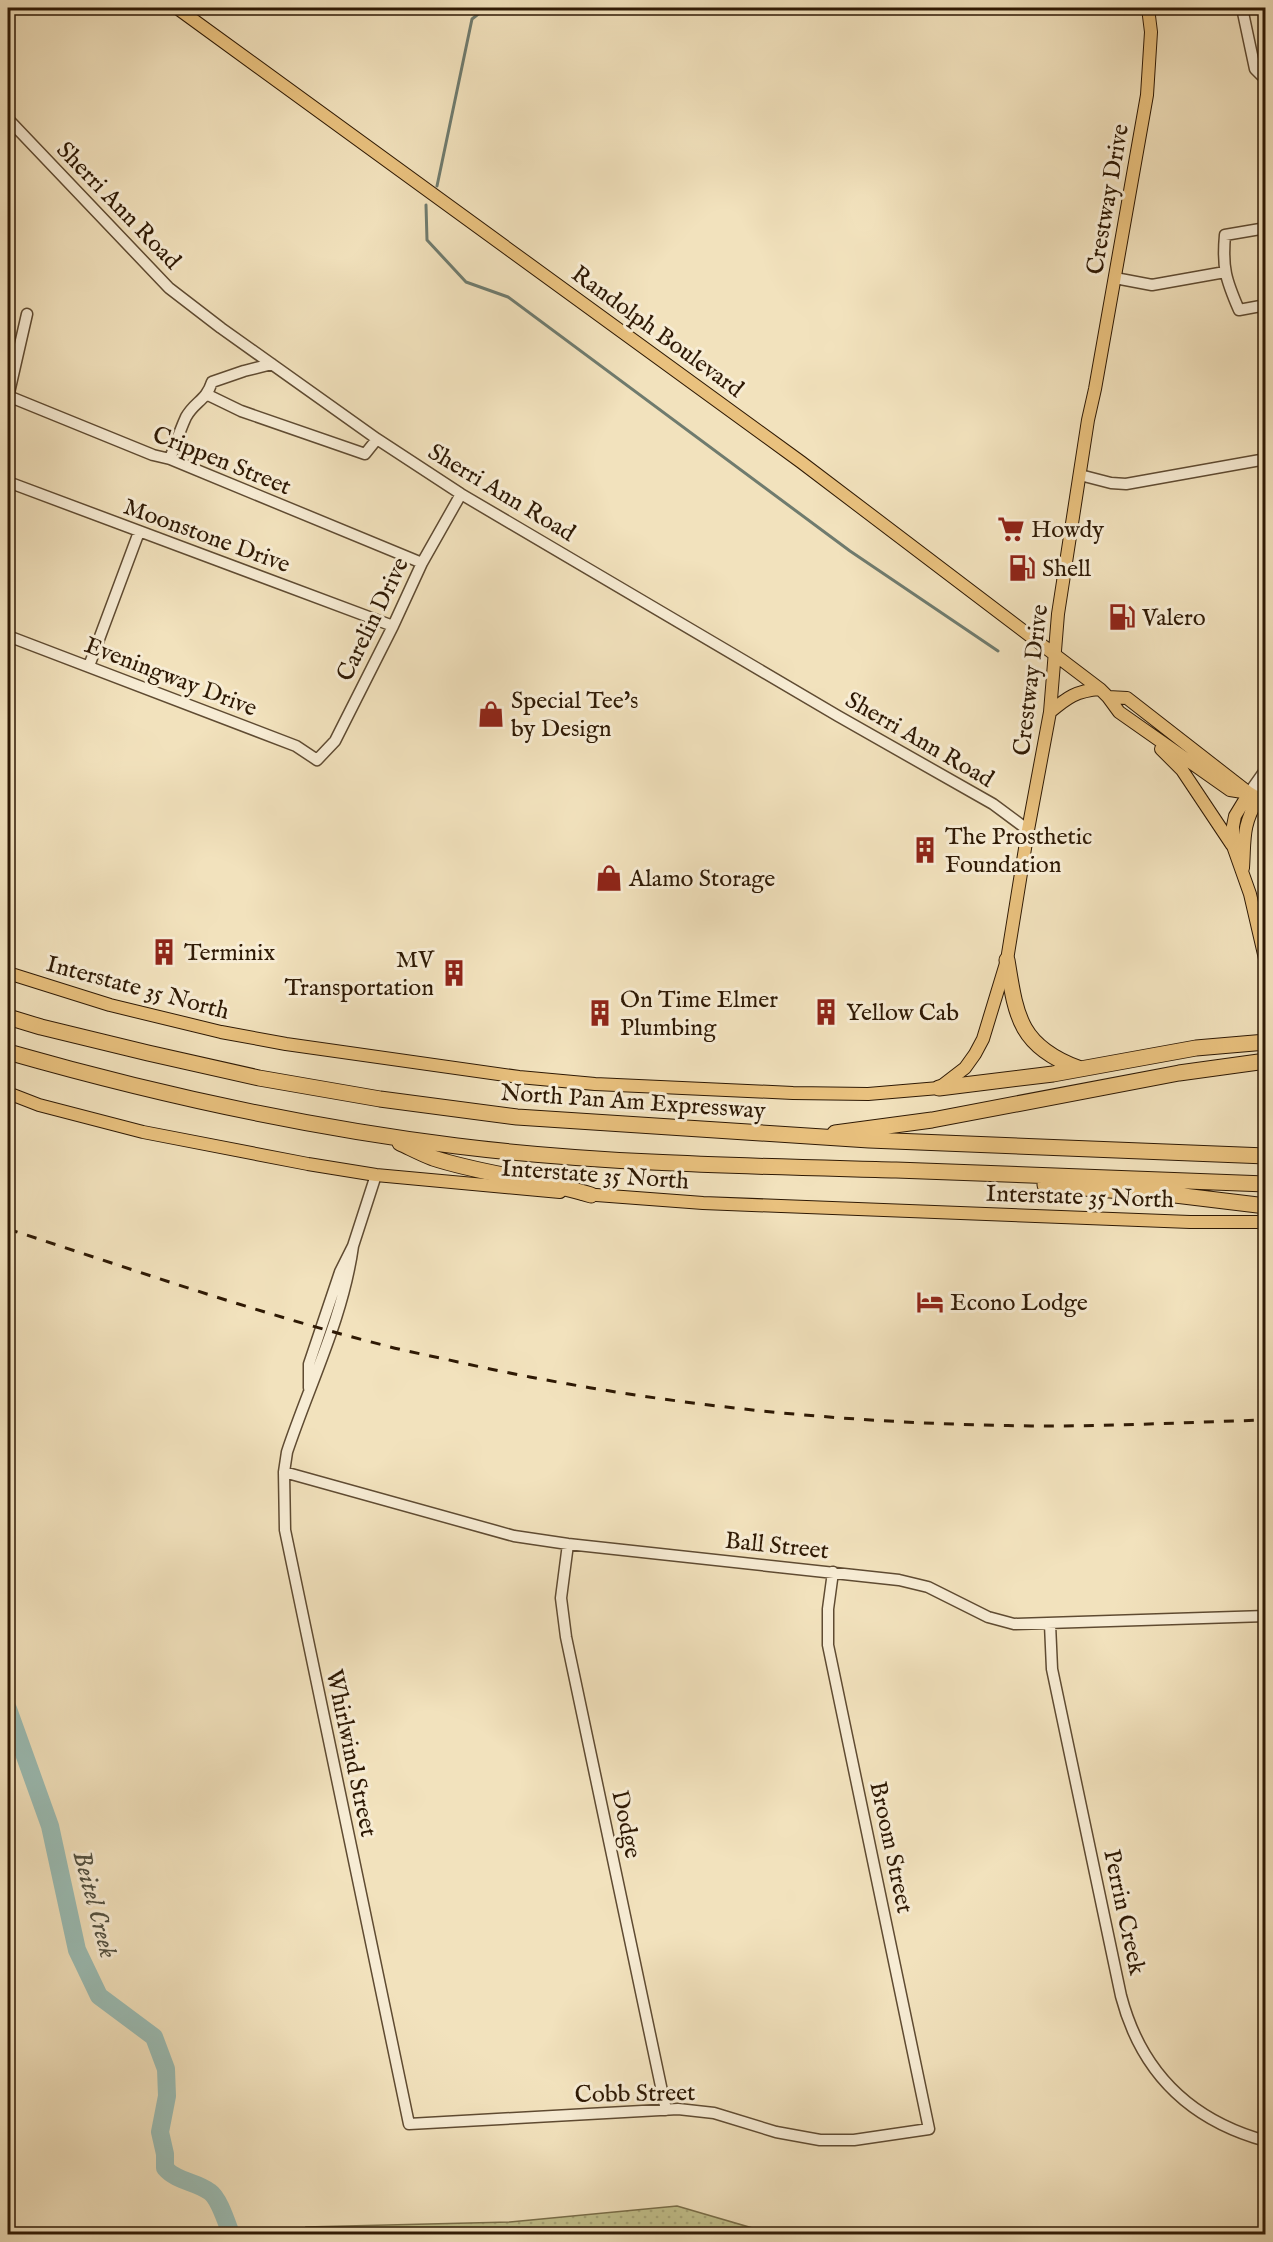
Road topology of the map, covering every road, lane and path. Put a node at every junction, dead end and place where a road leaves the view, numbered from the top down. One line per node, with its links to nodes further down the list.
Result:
1 (177, 8): 24 (main road, Randolph Boulevard)
2 (1148, 8): 8 (main road, Crestway Drive)
3 (1242, 8): 4 (street)
4 (1262, 76)
5 (8, 119): 11 (street, Sherri Ann Road)
6 (1266, 228): 7 (street)
7 (1225, 272): 8 (street); 9 (street)
8 (1115, 278): 17 (main road, Crestway Drive)
9 (1266, 305)
10 (27, 314): 13 (street)
11 (272, 364): 12 (street); 14 (street, Sherri Ann Road)
12 (208, 395): 14 (street); 15 (street)
13 (8, 397): 15 (street, Crippen Street)
14 (377, 440): 19 (street, Sherri Ann Road)
15 (170, 459): 21 (street, Crippen Street)
16 (1266, 459): 17 (street)
17 (1080, 475): 24 (main road, Crestway Drive)
18 (8, 482): 20 (street, Moonstone Drive)
19 (461, 494): 21 (street, Carelin Drive); 32 (street, Sherri Ann Road)
20 (139, 532): 22 (street, Moonstone Drive); 25 (street)
21 (422, 563): 22 (street, Carelin Drive)
22 (393, 626): 29 (street, Carelin Drive)
23 (8, 636): 25 (street, Eveningway Drive)
24 (1054, 656): 26 (main road, Randolph Boulevard); 27 (main road, Crestway Drive)
25 (89, 666): 29 (street, Eveningway Drive)
26 (1104, 693): 27 (main road); 28 (main road, Randolph Boulevard); 31 (main road, Randolph Boulevard)
27 (1050, 712): 32 (main road, Crestway Drive)
28 (1134, 723): 31 (main road, Randolph Boulevard); 33 (main road)
29 (317, 760)
30 (1266, 769): 31 (street)
31 (1260, 794): 33 (main road); 34 (main road)
32 (1028, 830): 35 (main road, Crestway Drive)
33 (1233, 846): 34 (main road)
34 (1243, 872): 36 (main road)
35 (1007, 960): 42 (highway); 43 (main road, Crestway Drive)
36 (1266, 963)
37 (8, 973): 43 (main road, Interstate 35 North)
38 (8, 1017): 46 (highway, North Pan Am Expressway)
39 (1266, 1042): 42 (highway)
40 (8, 1052): 45 (highway)
41 (1266, 1060): 46 (highway)
42 (1081, 1069): 43 (highway)
43 (939, 1088)
44 (8, 1093): 49 (main road, Interstate 35 North)
45 (383, 1136): 48 (highway); 51 (highway)
46 (814, 1137): 47 (highway, North Pan Am Expressway)
47 (1266, 1155)
48 (899, 1170): 50 (highway); 52 (highway)
49 (376, 1174): 51 (main road, Interstate 35 North); 56 (street, Whirlwind Street)
50 (1266, 1184)
51 (591, 1195): 53 (main road, Interstate 35 North)
52 (1266, 1206)
53 (1190, 1222): 54 (main road, Interstate 35 North); 55 (main road, Interstate 35 North)
54 (1266, 1222)
55 (1266, 1229)
56 (284, 1472): 57 (street, Ball Street); 62 (street, Whirlwind Street)
57 (568, 1544): 58 (street, Ball Street); 61 (street, Dodge)
58 (833, 1572): 60 (street, Ball Street); 63 (street, Broom Street)
59 (1266, 1616): 60 (street, Ball Street)
60 (1050, 1624): 64 (street, Perrin Creek)
61 (666, 2110): 62 (street, Cobb Street); 63 (street, Cobb Street)
62 (409, 2124)
63 (929, 2129)
64 (1266, 2141)

